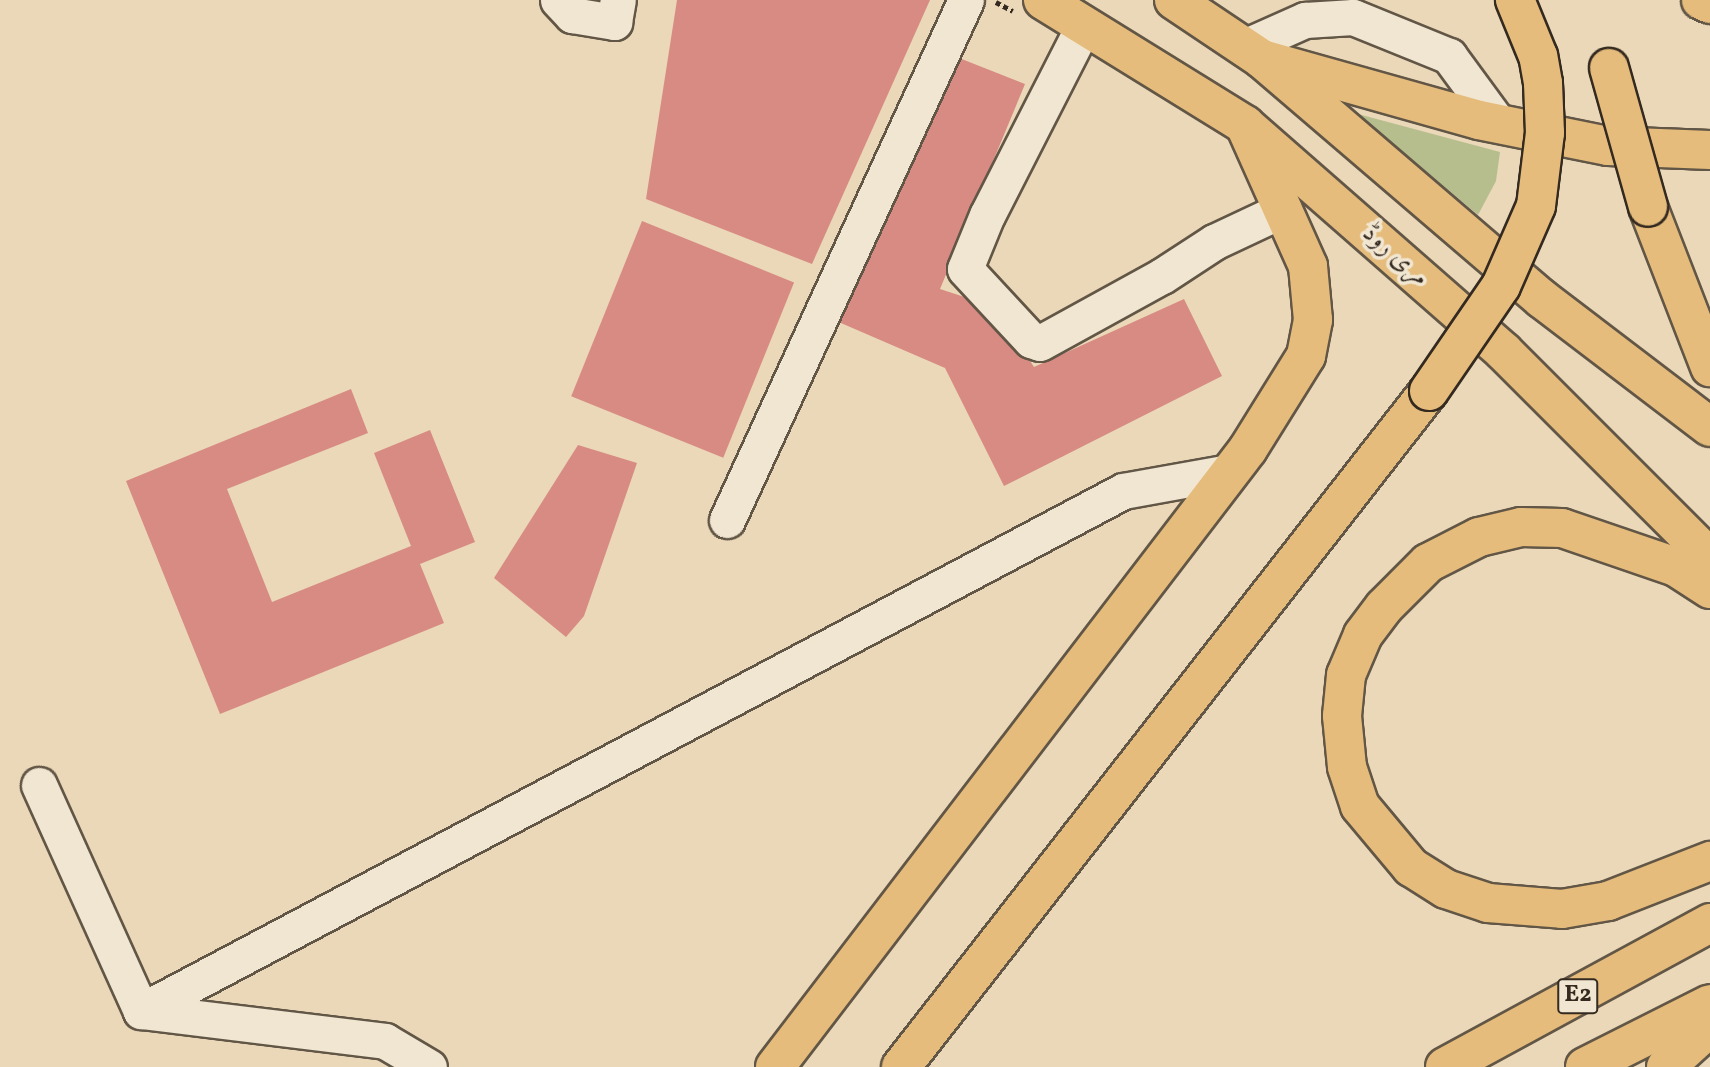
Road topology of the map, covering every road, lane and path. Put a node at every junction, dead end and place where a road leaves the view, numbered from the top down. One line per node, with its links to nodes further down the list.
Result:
1 (558, 0): 2 (street)
2 (618, 0)
3 (966, 0): 20 (street)
4 (992, 0): 9 (path)
5 (1174, 0): 11 (main road)
6 (1515, 0): 31 (main road, bridge)
7 (1701, 0): 8 (main road)
8 (1710, 4)
9 (1031, 7): 10 (main road, مری روڈ)
10 (1084, 25): 13 (main road, مری روڈ); 16 (street)
11 (1253, 53): 14 (main road); 14 (street); 18 (main road)
12 (1609, 68): 17 (main road, bridge)
13 (1245, 124): 16 (main road); 21 (main road, مری روڈ)
14 (1499, 124): 15 (main road)
15 (1710, 150)
16 (1284, 209): 19 (main road)
17 (1710, 367)
18 (1710, 427)
19 (1229, 472): 27 (street); 30 (main road)
20 (727, 520)
21 (1710, 558)
22 (1710, 589): 24 (main road)
23 (39, 785): 27 (street)
24 (1710, 861)
25 (1710, 923): 32 (main road, E2)
26 (1710, 1004): 33 (main road, E2)
27 (141, 1011): 29 (street)
28 (1710, 1027): 34 (main road)
29 (429, 1067)
30 (775, 1067)
31 (901, 1067)
32 (1445, 1067)
33 (1585, 1067)
34 (1666, 1067)

